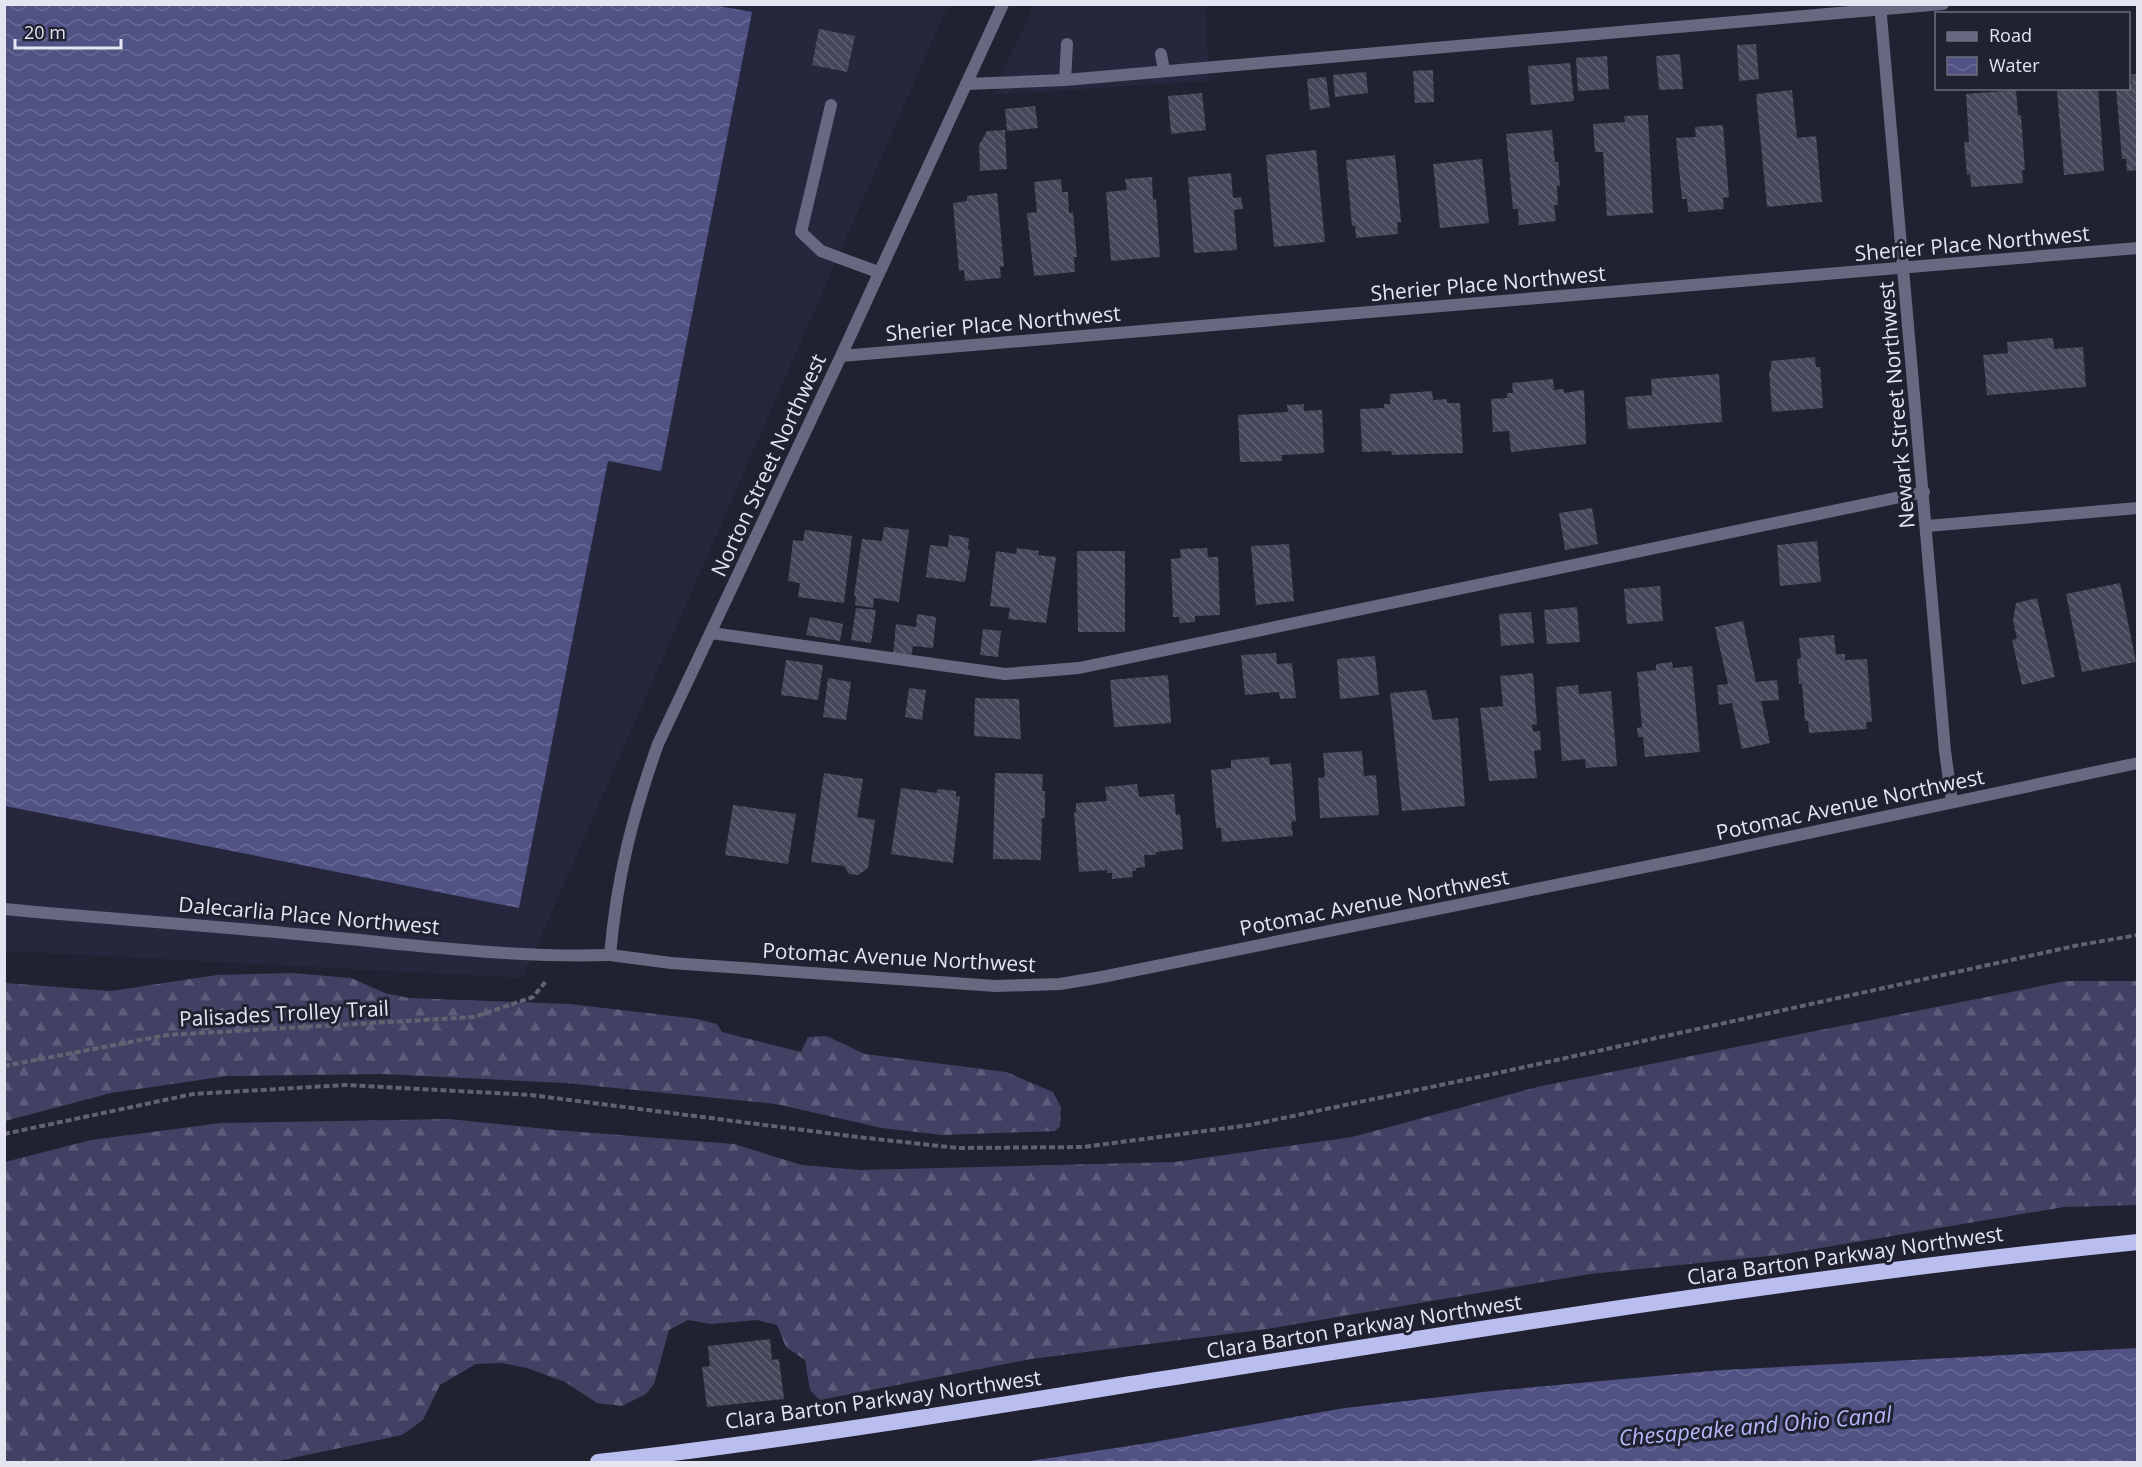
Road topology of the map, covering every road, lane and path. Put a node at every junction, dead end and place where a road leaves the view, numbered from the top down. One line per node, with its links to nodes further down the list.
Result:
1 (1003, 4): 8 (street, Norton Street Northwest)
2 (1943, 4): 3 (street)
3 (1880, 8): 6 (street); 11 (street, Newark Street Northwest)
4 (1067, 44): 7 (street)
5 (1161, 54): 6 (street)
6 (1164, 70): 7 (street)
7 (1065, 80): 8 (street)
8 (966, 84): 12 (street, Norton Street Northwest)
9 (831, 105): 12 (street)
10 (2138, 248): 11 (street, Sherier Place Northwest)
11 (1903, 268): 13 (street, Sherier Place Northwest); 14 (street, Newark Street Northwest)
12 (878, 272): 13 (street, Norton Street Northwest)
13 (841, 356): 17 (street, Norton Street Northwest)
14 (1924, 492): 16 (street, Newark Street Northwest); 17 (street)
15 (2138, 508): 16 (street)
16 (1927, 526): 19 (street, Newark Street Northwest)
17 (711, 633): 22 (street, Norton Street Northwest)
18 (2138, 763): 19 (street, Potomac Avenue Northwest)
19 (1952, 802): 22 (street, Potomac Avenue Northwest)
20 (4, 909): 22 (street, Dalecarlia Place Northwest)
21 (2138, 935): 25 (path)
22 (610, 955)
23 (553, 972): 24 (path, Palisades Trolley Trail)
24 (4, 1066)
25 (4, 1134)
26 (2138, 1242): 27 (highway, Clara Barton Parkway Northwest)
27 (598, 1462)

